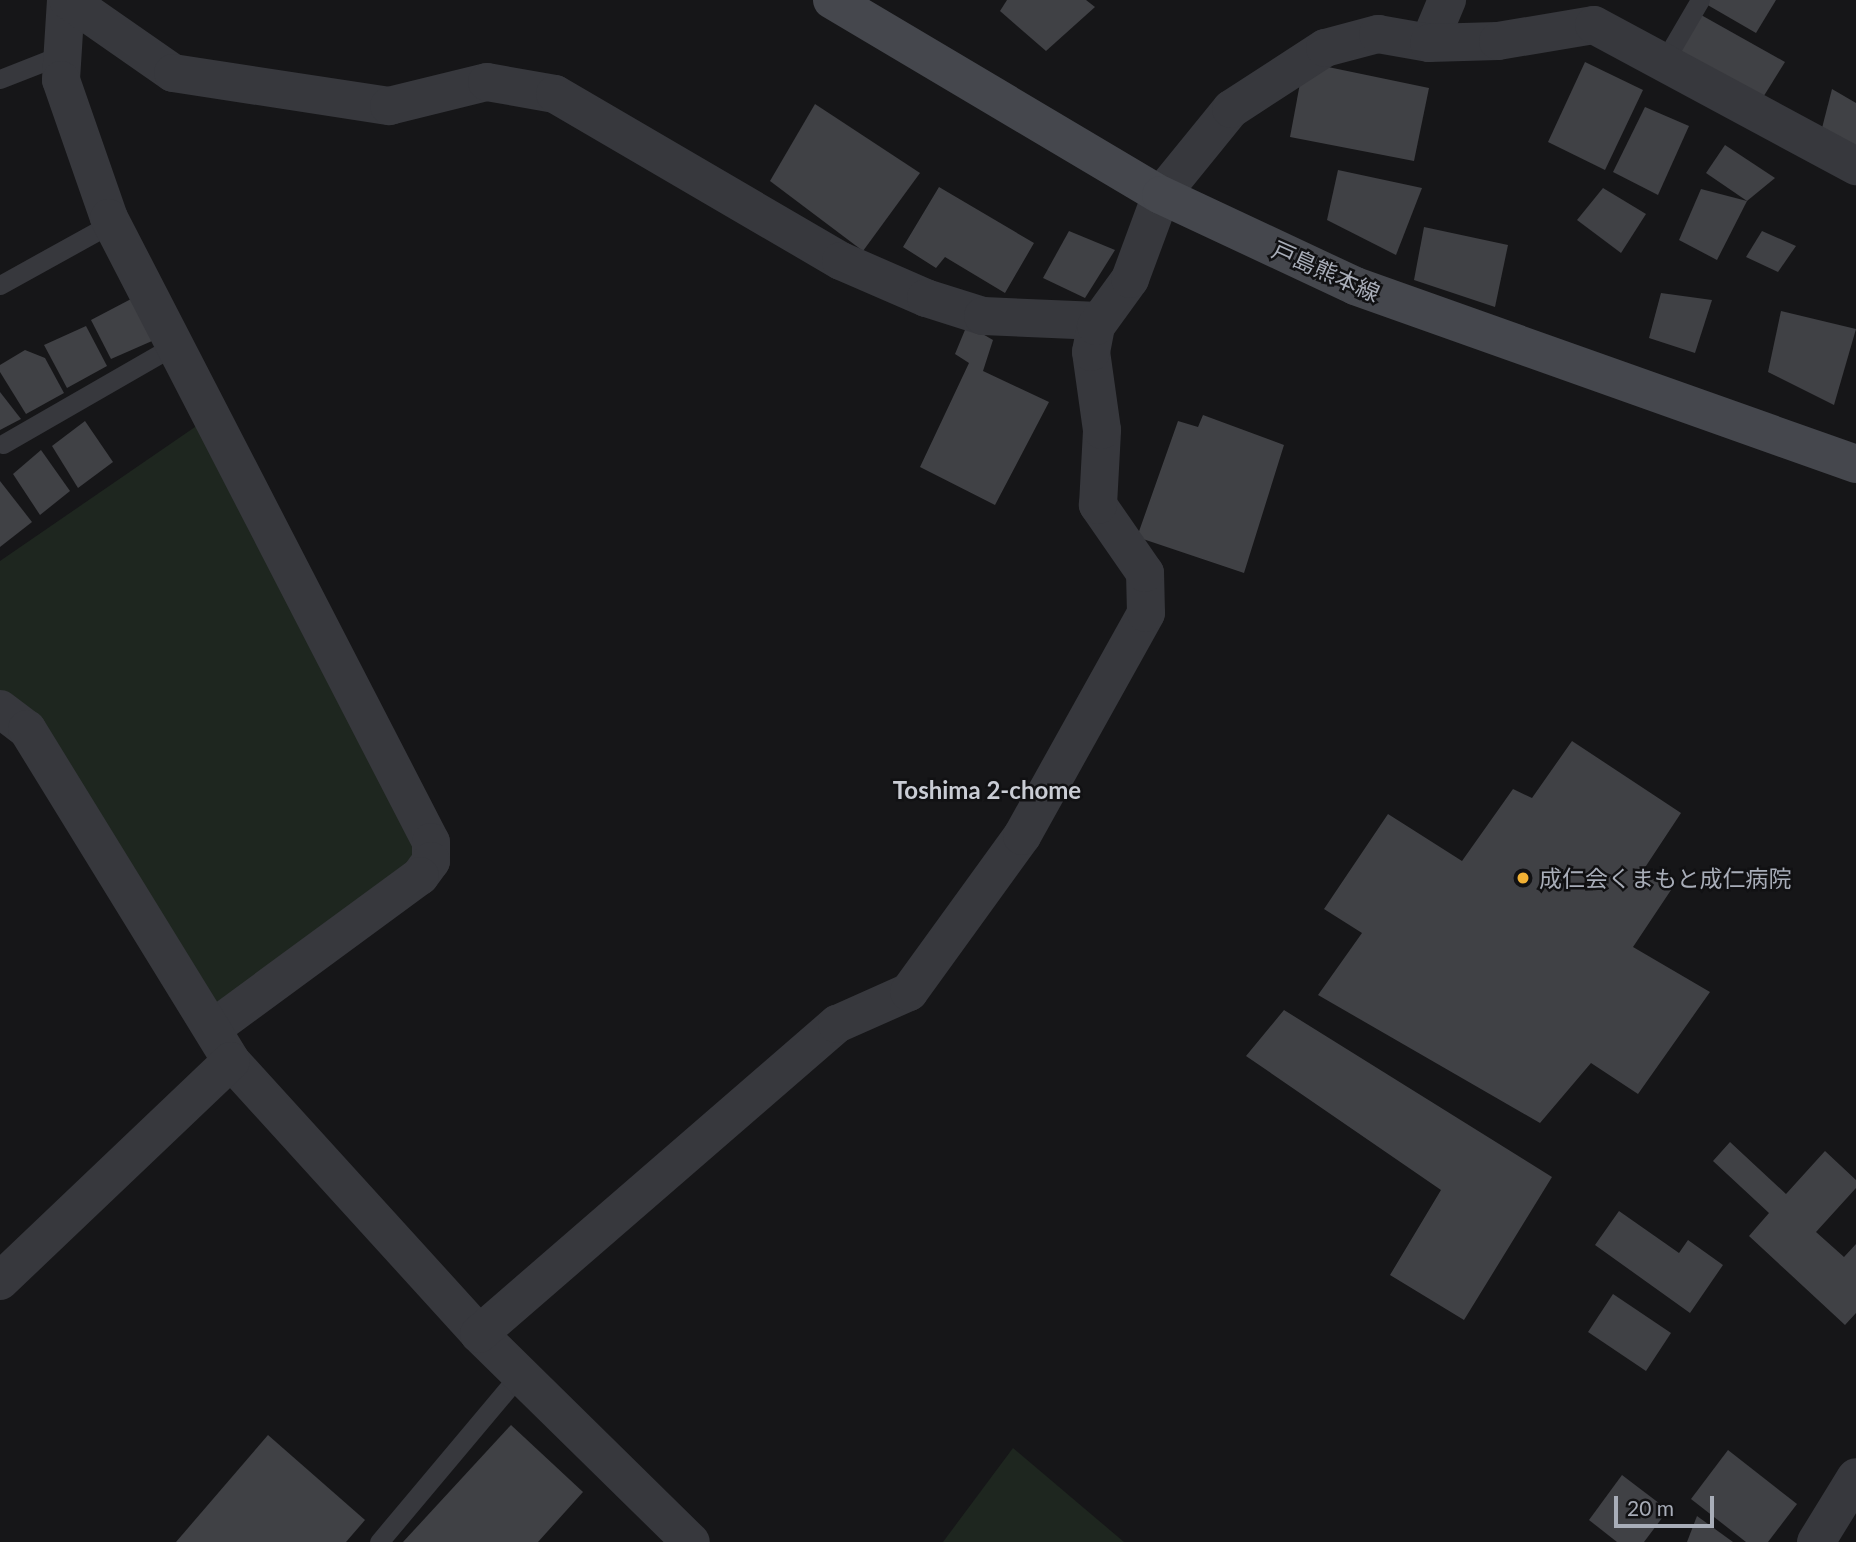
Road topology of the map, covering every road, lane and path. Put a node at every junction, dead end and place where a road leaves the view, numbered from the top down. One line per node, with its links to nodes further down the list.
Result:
1 (67, 0): 6 (street); 13 (street)
2 (832, 0): 10 (main road, 戸島熊本線)
3 (1447, 0): 5 (street)
4 (1700, 0): 7 (lane)
5 (1429, 43): 7 (street); 10 (street)
6 (61, 55): 8 (lane); 11 (street)
7 (1662, 65): 9 (street)
8 (0, 79)
9 (1856, 166)
10 (1161, 195): 13 (street); 16 (main road, 戸島熊本線)
11 (113, 223): 12 (lane); 14 (street)
12 (0, 285)
13 (1099, 321): 21 (street)
14 (175, 345): 15 (lane); 18 (street)
15 (3, 444)
16 (1856, 464)
17 (0, 709): 18 (street)
18 (212, 1029): 19 (street)
19 (231, 1061): 20 (street); 21 (street)
20 (0, 1281)
21 (479, 1334): 22 (street)
22 (519, 1375): 24 (lane); 25 (street)
23 (1856, 1477): 26 (street)
24 (379, 1542)
25 (691, 1542)
26 (1816, 1542)

